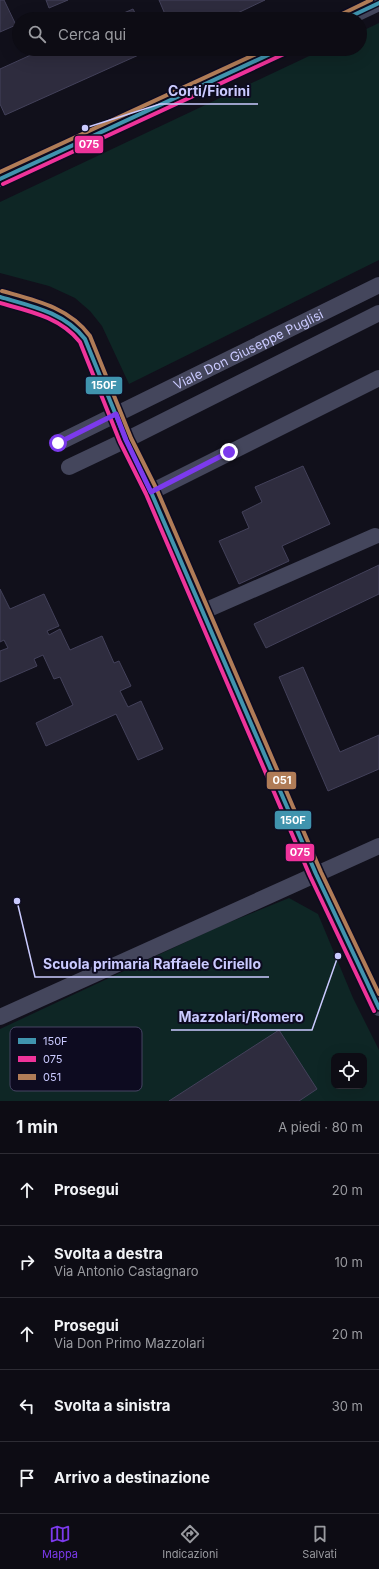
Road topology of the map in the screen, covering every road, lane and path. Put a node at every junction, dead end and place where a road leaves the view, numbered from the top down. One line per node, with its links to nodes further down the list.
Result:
1 (378, 2): 2 (street)
2 (359, 12)
3 (266, 56): 4 (street)
4 (0, 179)
5 (379, 284): 9 (street, Viale Don Giuseppe Puglisi)
6 (0, 297): 9 (street)
7 (379, 313): 10 (street, Viale Don Giuseppe Puglisi)
8 (379, 378): 13 (street)
9 (116, 414): 10 (street); 11 (street, Viale Don Giuseppe Puglisi)
10 (126, 440): 12 (street, Viale Don Giuseppe Puglisi); 13 (street)
11 (58, 443)
12 (69, 467)
13 (151, 492): 15 (street)
14 (375, 536): 15 (street)
15 (202, 612): 17 (street)
16 (379, 846): 17 (street)
17 (316, 874): 18 (street); 19 (street)
18 (379, 1008)
19 (0, 1017)

